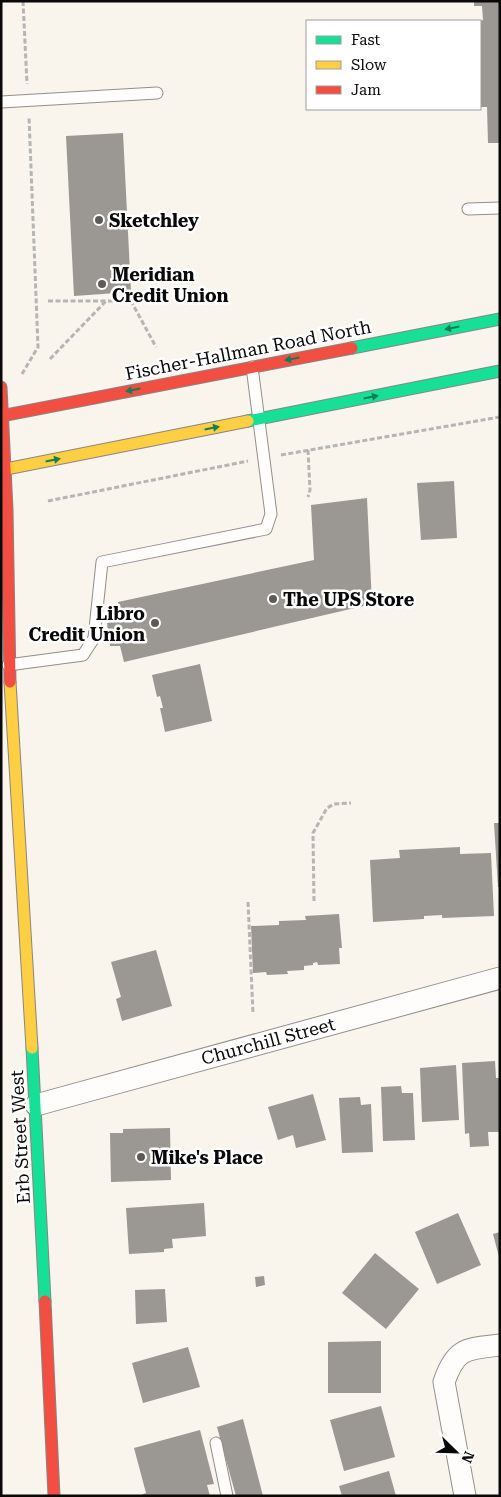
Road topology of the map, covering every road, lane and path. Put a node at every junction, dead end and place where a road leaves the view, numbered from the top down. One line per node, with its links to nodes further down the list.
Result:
1 (23, 1): 3 (path)
2 (157, 93): 3 (lane)
3 (28, 101): 4 (lane); 14 (path)
4 (1, 102)
5 (500, 208): 6 (lane)
6 (468, 209)
7 (48, 301): 8 (path)
8 (107, 301): 10 (path); 11 (path)
9 (500, 319): 12 (main road, Fischer-Hallman Road North, one-way to 12)
10 (156, 347)
11 (50, 359)
12 (252, 367): 16 (main road, Fischer-Hallman Road North, one-way to 16); 17 (lane)
13 (500, 371): 17 (main road, one-way to 13)
14 (18, 381)
15 (1, 387): 16 (main road, Erb Street West)
16 (2, 416): 19 (main road, Erb Street West)
17 (259, 419): 19 (main road, one-way to 17); 22 (lane)
18 (308, 450): 20 (path)
19 (3, 470): 21 (main road, Erb Street West)
20 (308, 497)
21 (4, 583): 22 (main road, Erb Street West)
22 (5, 666): 28 (main road, Erb Street West)
23 (351, 803): 24 (path)
24 (314, 901)
25 (248, 902): 27 (path)
26 (500, 978): 28 (street, Churchill Street)
27 (253, 1013)
28 (36, 1105): 31 (main road, Erb Street West)
29 (500, 1345): 33 (street)
30 (216, 1442): 32 (lane)
31 (54, 1496)
32 (227, 1496)
33 (465, 1496)

